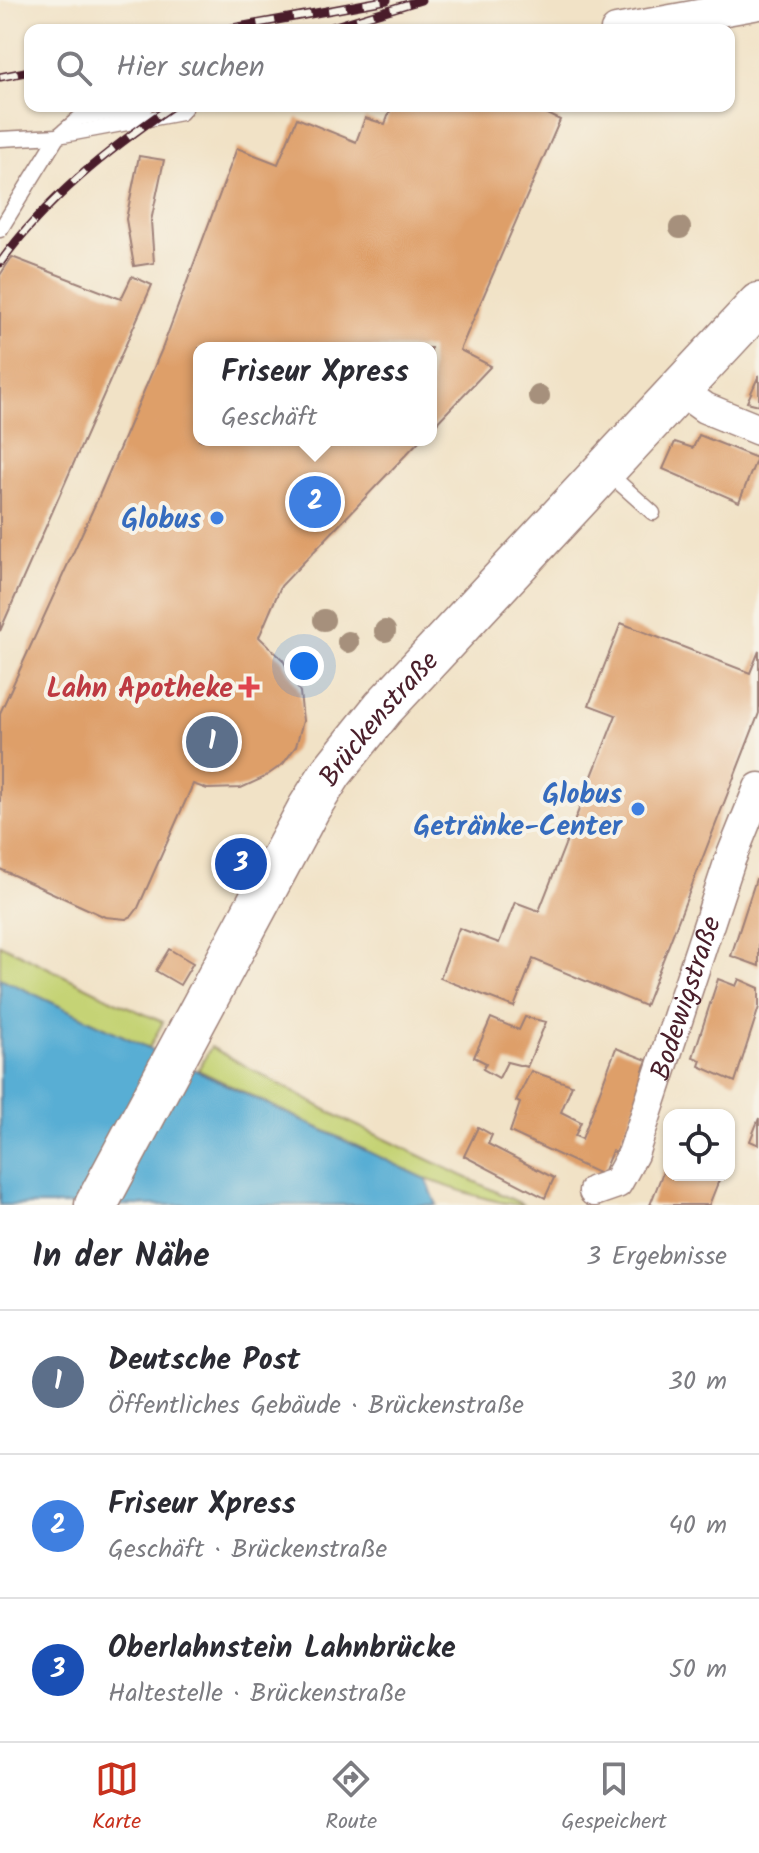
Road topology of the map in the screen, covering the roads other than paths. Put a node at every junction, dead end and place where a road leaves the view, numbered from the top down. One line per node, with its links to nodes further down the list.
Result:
1 (759, 4): 2 (street)
2 (649, 24)
3 (112, 112): 5 (lane)
4 (174, 112): 5 (lane)
5 (58, 136): 6 (lane); 7 (lane)
6 (0, 139)
7 (0, 230)
8 (759, 304): 9 (street, Brückenstraße)
9 (680, 390): 10 (street); 11 (street, Brückenstraße)
10 (759, 430)
11 (604, 470): 12 (lane); 15 (street, Brückenstraße)
12 (653, 513)
13 (759, 788): 14 (street, Bodewigstraße)
14 (594, 1191)
15 (96, 1205)

